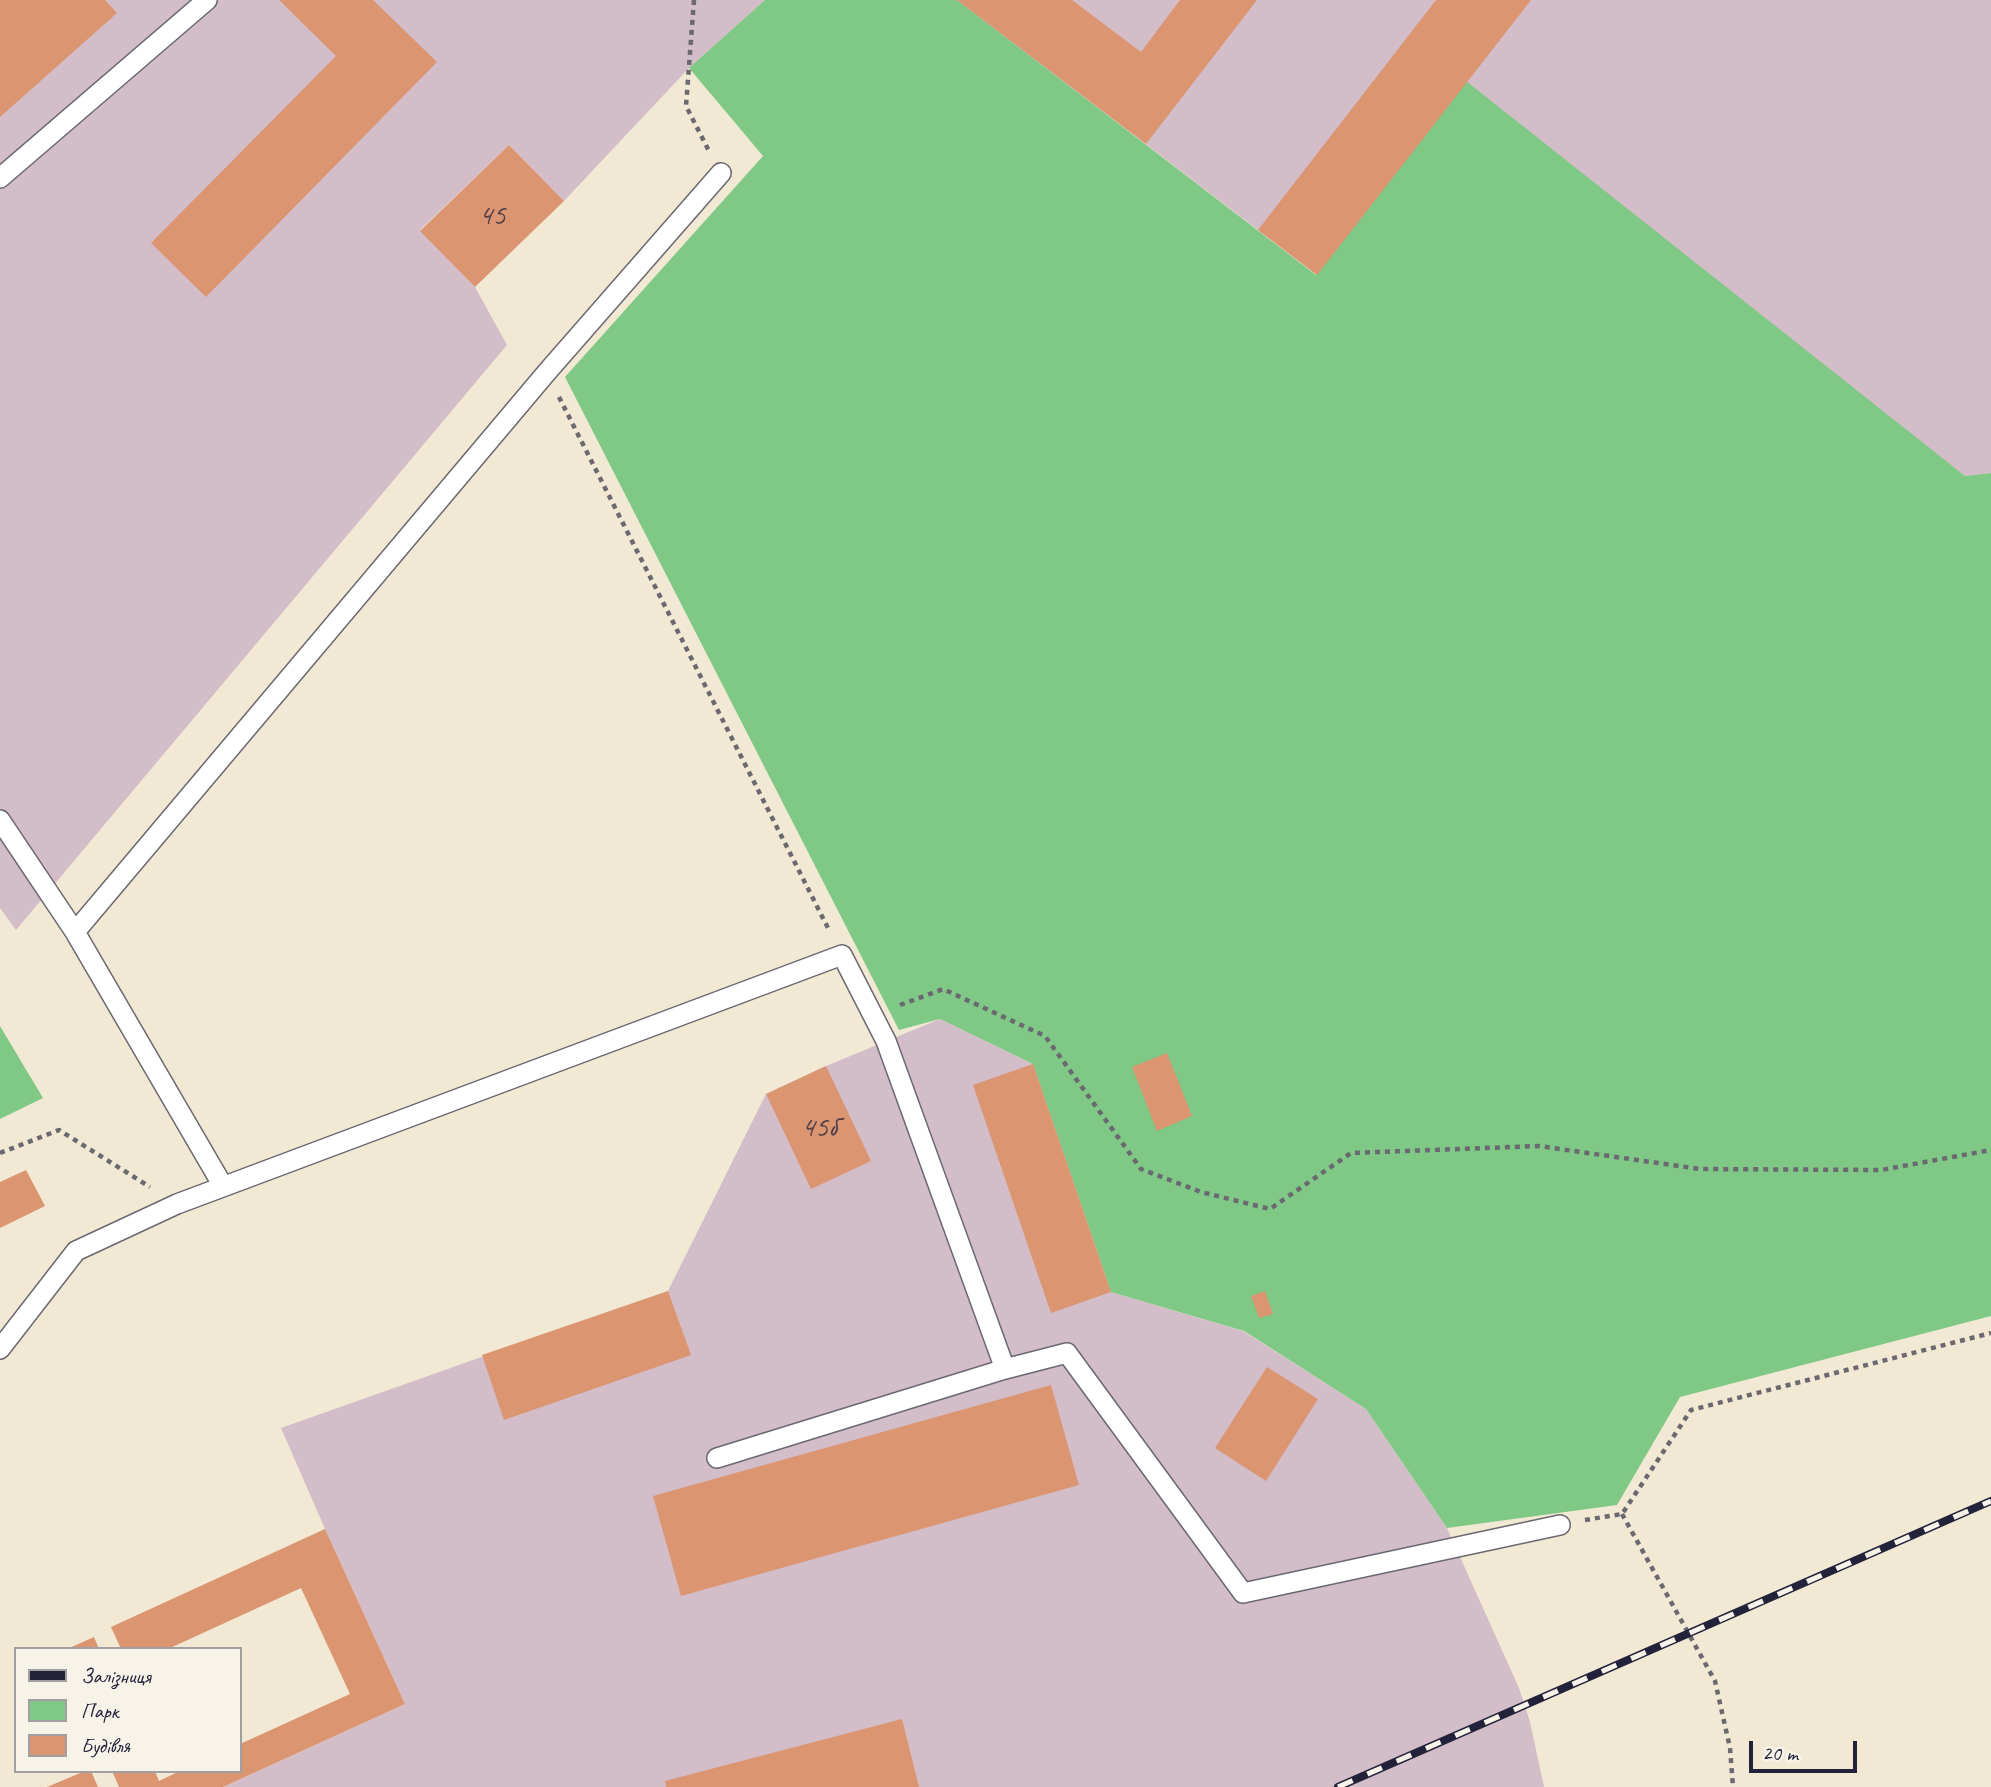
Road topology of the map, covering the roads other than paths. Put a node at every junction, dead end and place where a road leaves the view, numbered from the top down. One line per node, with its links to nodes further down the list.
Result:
1 (207, 0): 3 (lane)
2 (721, 173): 5 (lane)
3 (0, 178)
4 (0, 820): 5 (lane)
5 (75, 932): 6 (lane)
6 (223, 1186): 7 (lane); 8 (lane)
7 (0, 1349)
8 (1005, 1369): 9 (lane); 10 (lane)
9 (718, 1458)
10 (1560, 1525)

